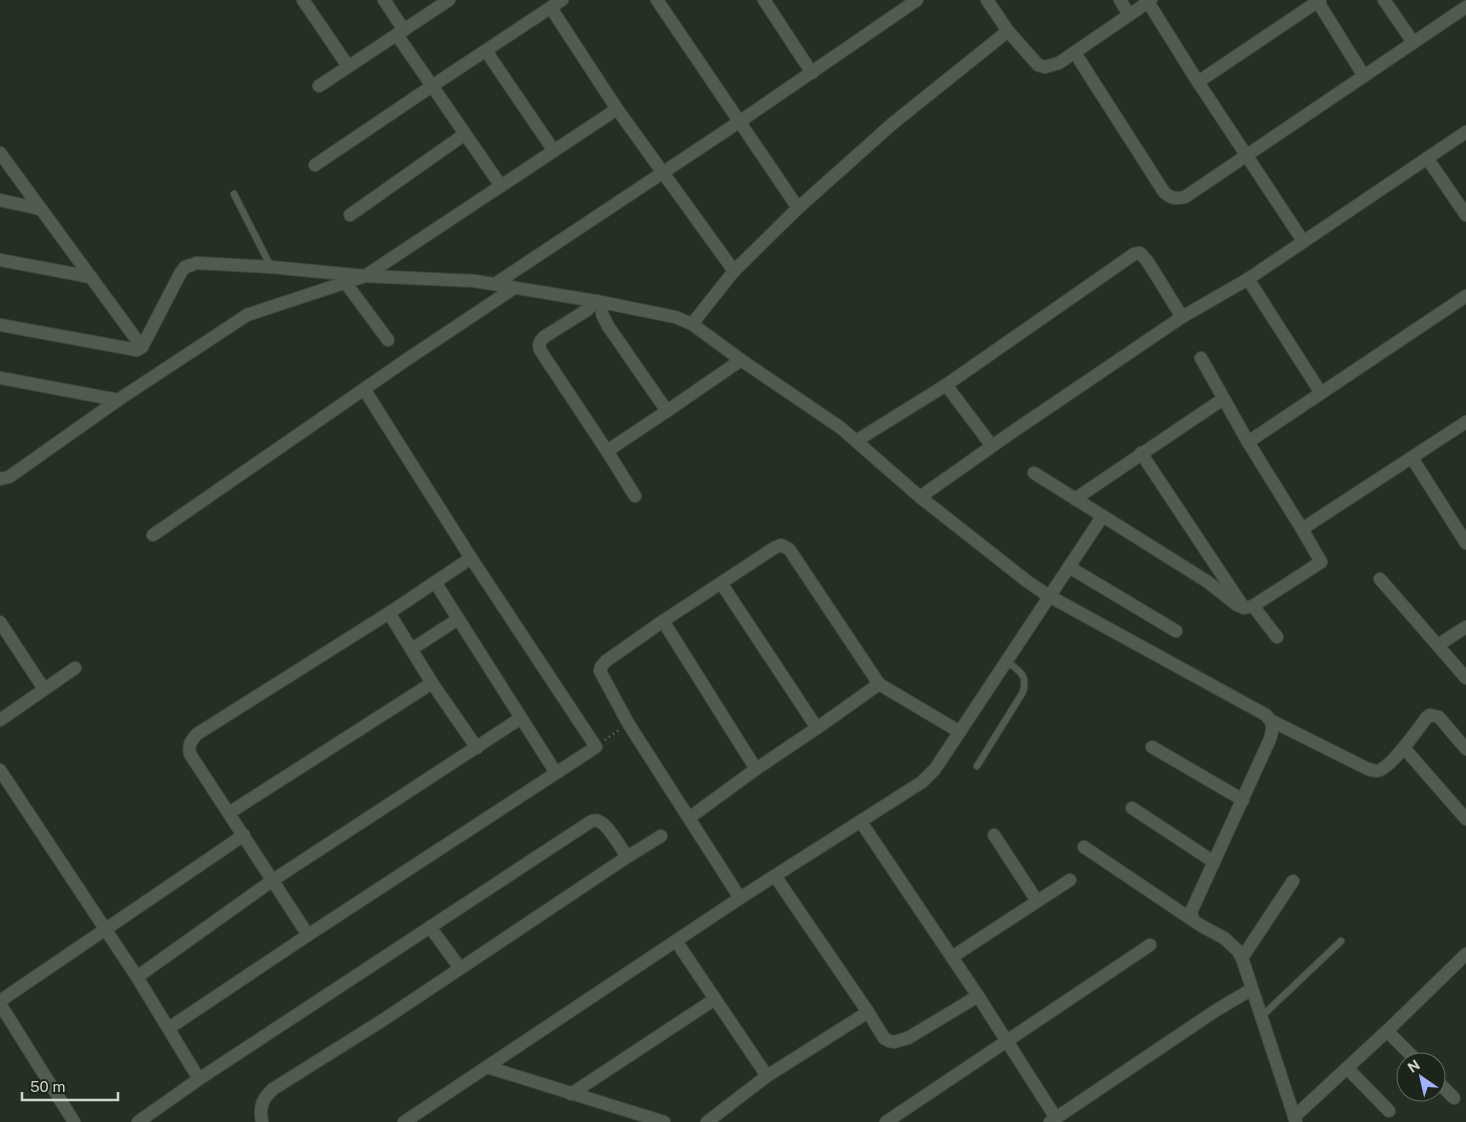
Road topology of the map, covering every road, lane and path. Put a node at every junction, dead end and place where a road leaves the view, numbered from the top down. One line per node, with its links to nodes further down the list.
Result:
1 (303, 0): 20 (street)
2 (384, 0): 16 (street)
3 (449, 0): 16 (street)
4 (657, 0): 27 (street)
5 (917, 0): 21 (street)
6 (987, 0): 15 (street)
7 (1120, 0): 14 (street)
8 (1384, 0): 17 (street)
9 (1149, 1): 14 (street); 23 (street)
10 (1319, 1): 22 (street); 23 (street)
11 (558, 2): 18 (street); 26 (street)
12 (770, 2): 21 (street)
13 (1466, 7): 17 (street)
14 (1129, 15): 19 (street)
15 (1008, 31): 19 (street); 39 (street)
16 (400, 32): 20 (street); 25 (street)
17 (1413, 42): 22 (street)
18 (486, 51): 25 (street); 30 (street)
19 (1074, 52): 32 (street)
20 (348, 66): 24 (street)
21 (812, 72): 27 (street)
22 (1364, 76): 32 (street)
23 (1198, 82): 32 (street)
24 (319, 86)
25 (432, 86): 29 (street); 34 (street)
26 (617, 109): 30 (street); 35 (street)
27 (739, 122): 35 (street); 39 (street)
28 (1466, 132): 33 (street)
29 (465, 134): 36 (street); 41 (street)
30 (554, 151): 36 (street)
31 (0, 154): 40 (street)
32 (1247, 155): 43 (street)
33 (1427, 158): 42 (street); 43 (street)
34 (315, 165)
35 (662, 172): 46 (street); 51 (street)
36 (501, 186): 47 (street)
37 (234, 194): 45 (lane)
38 (0, 200): 40 (street)
39 (798, 208): 46 (street)
40 (40, 209): 48 (street)
41 (350, 215)
42 (1466, 215)
43 (1303, 240): 49 (street)
44 (0, 260): 48 (street)
45 (271, 267): 47 (street); 59 (street)
46 (734, 271): 56 (street)
47 (365, 276): 50 (street); 51 (street)
48 (90, 277): 59 (street)
49 (1248, 279): 55 (street); 65 (street)
50 (345, 282): 58 (street); 67 (street)
51 (495, 284): 52 (street)
52 (514, 288): 54 (street); 64 (street)
53 (1466, 296): 65 (street)
54 (598, 302): 56 (street); 68 (street); 73 (street)
55 (1182, 318): 63 (street); 72 (street)
56 (692, 324): 61 (street)
57 (0, 325): 59 (street)
58 (388, 340)
59 (142, 347)
60 (1201, 358): 66 (street)
61 (741, 360): 68 (street); 70 (street)
62 (0, 378): 67 (street)
63 (946, 385): 70 (street); 72 (street)
64 (364, 389): 83 (street); 85 (street)
65 (1321, 393): 71 (street)
66 (1223, 399): 71 (street); 74 (street)
67 (118, 400): 77 (street)
68 (667, 412): 73 (street)
69 (1466, 422): 75 (street)
70 (856, 441): 79 (street)
71 (1248, 442): 82 (street)
72 (992, 446): 79 (street)
73 (607, 451): 78 (street)
74 (1142, 453): 80 (street); 91 (street)
75 (1412, 458): 82 (street); 84 (street)
76 (1034, 473): 80 (street)
77 (0, 480)
78 (635, 496)
79 (920, 497): 90 (street)
80 (1075, 499): 81 (street)
81 (1102, 517): 86 (street); 91 (street)
82 (1302, 529): 91 (street)
83 (153, 535)
84 (1466, 543)
85 (471, 558): 88 (street); 113 (street)
86 (1069, 566): 90 (street); 97 (street)
87 (1380, 578): 99 (street)
88 (434, 582): 92 (street); 93 (street)
89 (721, 583): 94 (street); 105 (street); 111 (street)
90 (1049, 596): 101 (street); 109 (street)
91 (1249, 607): 98 (street)
92 (389, 613): 100 (street); 124 (street)
93 (458, 619): 100 (street); 107 (street)
94 (663, 621): 110 (street); 119 (street)
95 (0, 622): 106 (street)
96 (1466, 628): 99 (street)
97 (1176, 631)
98 (1277, 637)
99 (1438, 646): 103 (street)
100 (412, 649): 104 (street)
101 (1006, 661): 112 (street); 118 (lane)
102 (75, 668): 106 (street)
103 (1466, 678)
104 (432, 683): 115 (street); 124 (street)
105 (879, 684): 111 (street); 112 (street)
106 (44, 689): 108 (street)
107 (521, 718): 115 (street); 121 (street)
108 (0, 720)
109 (1272, 721): 116 (street); 122 (street)
110 (628, 723): 113 (path); 126 (street)
111 (818, 728): 119 (street)
112 (960, 732): 127 (street)
113 (596, 747): 121 (street)
114 (1152, 747): 122 (street)
115 (477, 748): 135 (street)
116 (1404, 748): 117 (street); 125 (street)
117 (1466, 749)
118 (977, 766)
119 (756, 769): 126 (street)
120 (0, 770): 142 (street)
121 (556, 773): 143 (street)
122 (1243, 800): 133 (street)
123 (1132, 808): 133 (street)
124 (229, 813): 128 (street)
125 (1465, 816)
126 (689, 818): 138 (street)
127 (861, 822): 134 (street); 148 (street)
128 (244, 834): 135 (street); 142 (street)
129 (994, 835): 139 (street)
130 (661, 836): 132 (street)
131 (1084, 847): 140 (street)
132 (627, 857): 141 (street); 150 (street)
133 (1214, 862): 140 (street)
134 (775, 876): 138 (street); 156 (street)
135 (273, 880): 143 (street); 151 (street)
136 (1070, 880): 139 (street)
137 (1293, 880): 149 (street)
138 (740, 898): 144 (street)
139 (1037, 902): 148 (street)
140 (1193, 919): 149 (street)
141 (430, 927): 150 (street); 165 (street)
142 (105, 928): 151 (street); 155 (street)
143 (308, 935): 158 (street)
144 (676, 941): 154 (street); 162 (street)
145 (1342, 941): 157 (lane)
146 (1150, 945): 160 (street)
147 (1466, 954): 159 (street)
148 (952, 957): 153 (street)
149 (1242, 958): 152 (street)
150 (460, 968): 174 (street)
151 (137, 977): 158 (street)
152 (1252, 988): 157 (street); 171 (street)
153 (978, 996): 156 (street); 160 (street)
154 (715, 999): 164 (street); 167 (street)
155 (0, 1003): 172 (street)
156 (868, 1012): 164 (street)
157 (1261, 1017): 170 (street)
158 (169, 1028): 165 (street)
159 (1387, 1031): 161 (street); 163 (street)
160 (1007, 1041): 171 (street); 178 (street)
161 (1408, 1052)
162 (487, 1067): 167 (street); 175 (street)
163 (1347, 1068): 169 (street); 170 (street)
164 (767, 1076): 177 (street)
165 (199, 1079): 173 (street)
166 (1446, 1090): 168 (street)
167 (571, 1094): 176 (street)
168 (1454, 1098)
169 (1389, 1111)
170 (1295, 1119)
171 (1053, 1120)
172 (74, 1122)
173 (138, 1122)
174 (262, 1122)
175 (404, 1122)
176 (664, 1122)
177 (708, 1122)
178 (886, 1122)

